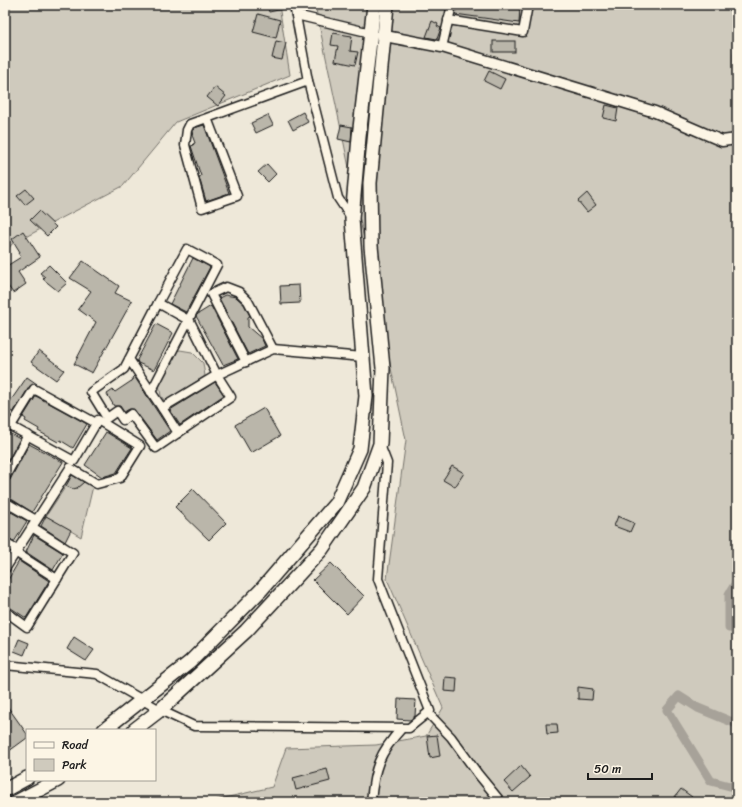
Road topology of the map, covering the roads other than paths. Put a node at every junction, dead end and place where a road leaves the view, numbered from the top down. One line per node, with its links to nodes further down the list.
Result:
1 (294, 5): 6 (street)
2 (374, 5): 8 (main road)
3 (387, 5): 9 (main road)
4 (452, 5): 7 (street)
5 (528, 5): 7 (street)
6 (296, 15): 8 (street); 11 (street)
7 (448, 20): 10 (street)
8 (371, 33): 14 (main road)
9 (385, 36): 10 (street); 29 (main road)
10 (442, 47): 13 (street)
11 (308, 81): 12 (street); 14 (street)
12 (207, 118): 12 (street)
13 (737, 139)
14 (352, 219): 19 (main road)
15 (207, 292): 16 (street); 17 (street); 18 (street); 21 (street)
16 (158, 303): 17 (street); 20 (street)
17 (188, 319): 22 (street); 23 (street)
18 (273, 349): 19 (street); 21 (street)
19 (363, 358): 40 (main road)
20 (129, 359): 23 (street); 27 (street)
21 (246, 362): 22 (street)
22 (216, 375): 24 (street); 27 (street)
23 (151, 392): 24 (street)
24 (162, 408): 27 (street)
25 (96, 423): 26 (street); 30 (street); 30 (street)
26 (8, 424): 28 (street)
27 (178, 433)
28 (28, 435): 30 (street); 31 (street)
29 (380, 444): 41 (main road); 42 (street)
30 (72, 465): 33 (street)
31 (5, 477)
32 (5, 502): 33 (street)
33 (34, 524): 35 (street); 37 (street)
34 (5, 543): 35 (street)
35 (16, 551): 36 (street); 37 (street)
36 (5, 569)
37 (57, 579): 38 (street)
38 (5, 611)
39 (5, 665): 40 (street)
40 (143, 700): 41 (street); 44 (main road)
41 (160, 710): 43 (street); 45 (main road)
42 (428, 713): 43 (street); 51 (street)
43 (402, 728): 50 (street)
44 (105, 729)
45 (135, 729)
46 (26, 779): 48 (main road)
47 (56, 781): 49 (main road)
48 (5, 790)
49 (16, 802)
50 (371, 802)
51 (501, 802)

